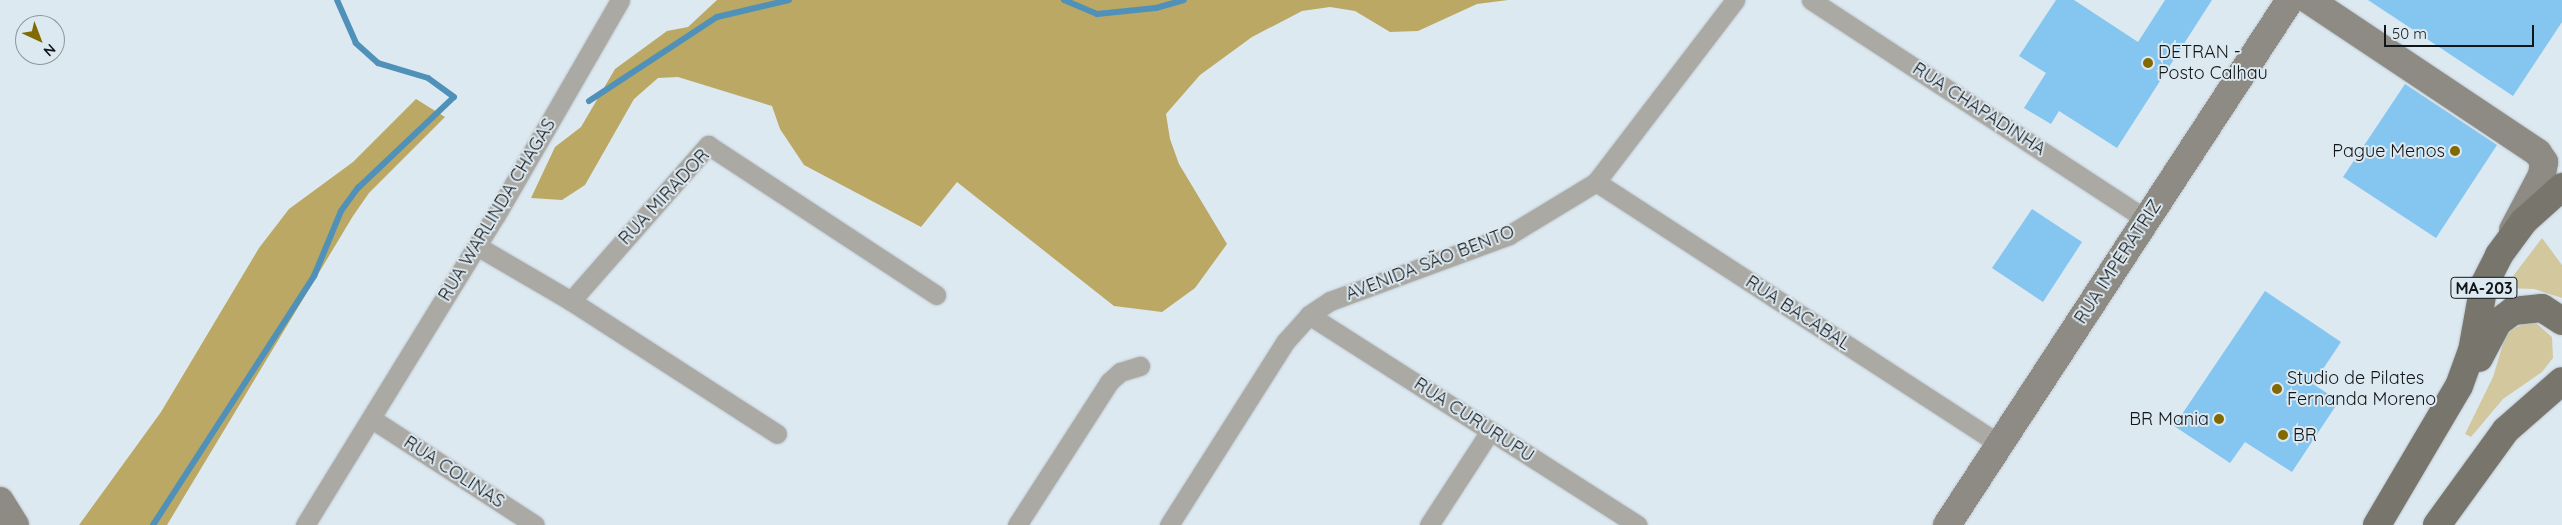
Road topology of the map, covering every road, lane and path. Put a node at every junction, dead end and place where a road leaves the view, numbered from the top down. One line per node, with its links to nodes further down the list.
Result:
1 (620, 0): 9 (street, RUA WARLINDA CHAGAS)
2 (1735, 0): 6 (street, AVENIDA SÃO BENTO)
3 (1811, 0): 8 (street, RUA CHAPADINHA)
4 (2290, 0): 8 (street, RUA IMPERATRIZ)
5 (2309, 0): 10 (street)
6 (1596, 182): 13 (street, AVENIDA SÃO BENTO); 21 (street, RUA BACABAL)
7 (2562, 187): 10 (main road, MA-203)
8 (2146, 219): 21 (street, RUA IMPERATRIZ)
9 (477, 246): 12 (street); 18 (street, RUA WARLINDA CHAGAS)
10 (2499, 255): 17 (main road, MA-203)
11 (936, 295): 12 (street, RUA MIRADOR)
12 (571, 301): 20 (street)
13 (1310, 315): 19 (street, RUA CURURUPU); 25 (street, AVENIDA SÃO BENTO)
14 (2562, 321): 17 (main road)
15 (1140, 366): 24 (street)
16 (2560, 381): 30 (main road)
17 (2447, 410): 29 (main road, MA-203)
18 (372, 419): 22 (street, RUA WARLINDA CHAGAS); 23 (street, RUA COLINAS)
19 (1490, 431): 26 (street); 27 (street, RUA CURURUPU)
20 (777, 434)
21 (2000, 444): 28 (street, RUA IMPERATRIZ)
22 (305, 525)
23 (535, 525)
24 (1017, 525)
25 (1170, 525)
26 (1429, 525)
27 (1638, 525)
28 (1947, 525)
29 (2377, 525)
30 (2437, 525)

